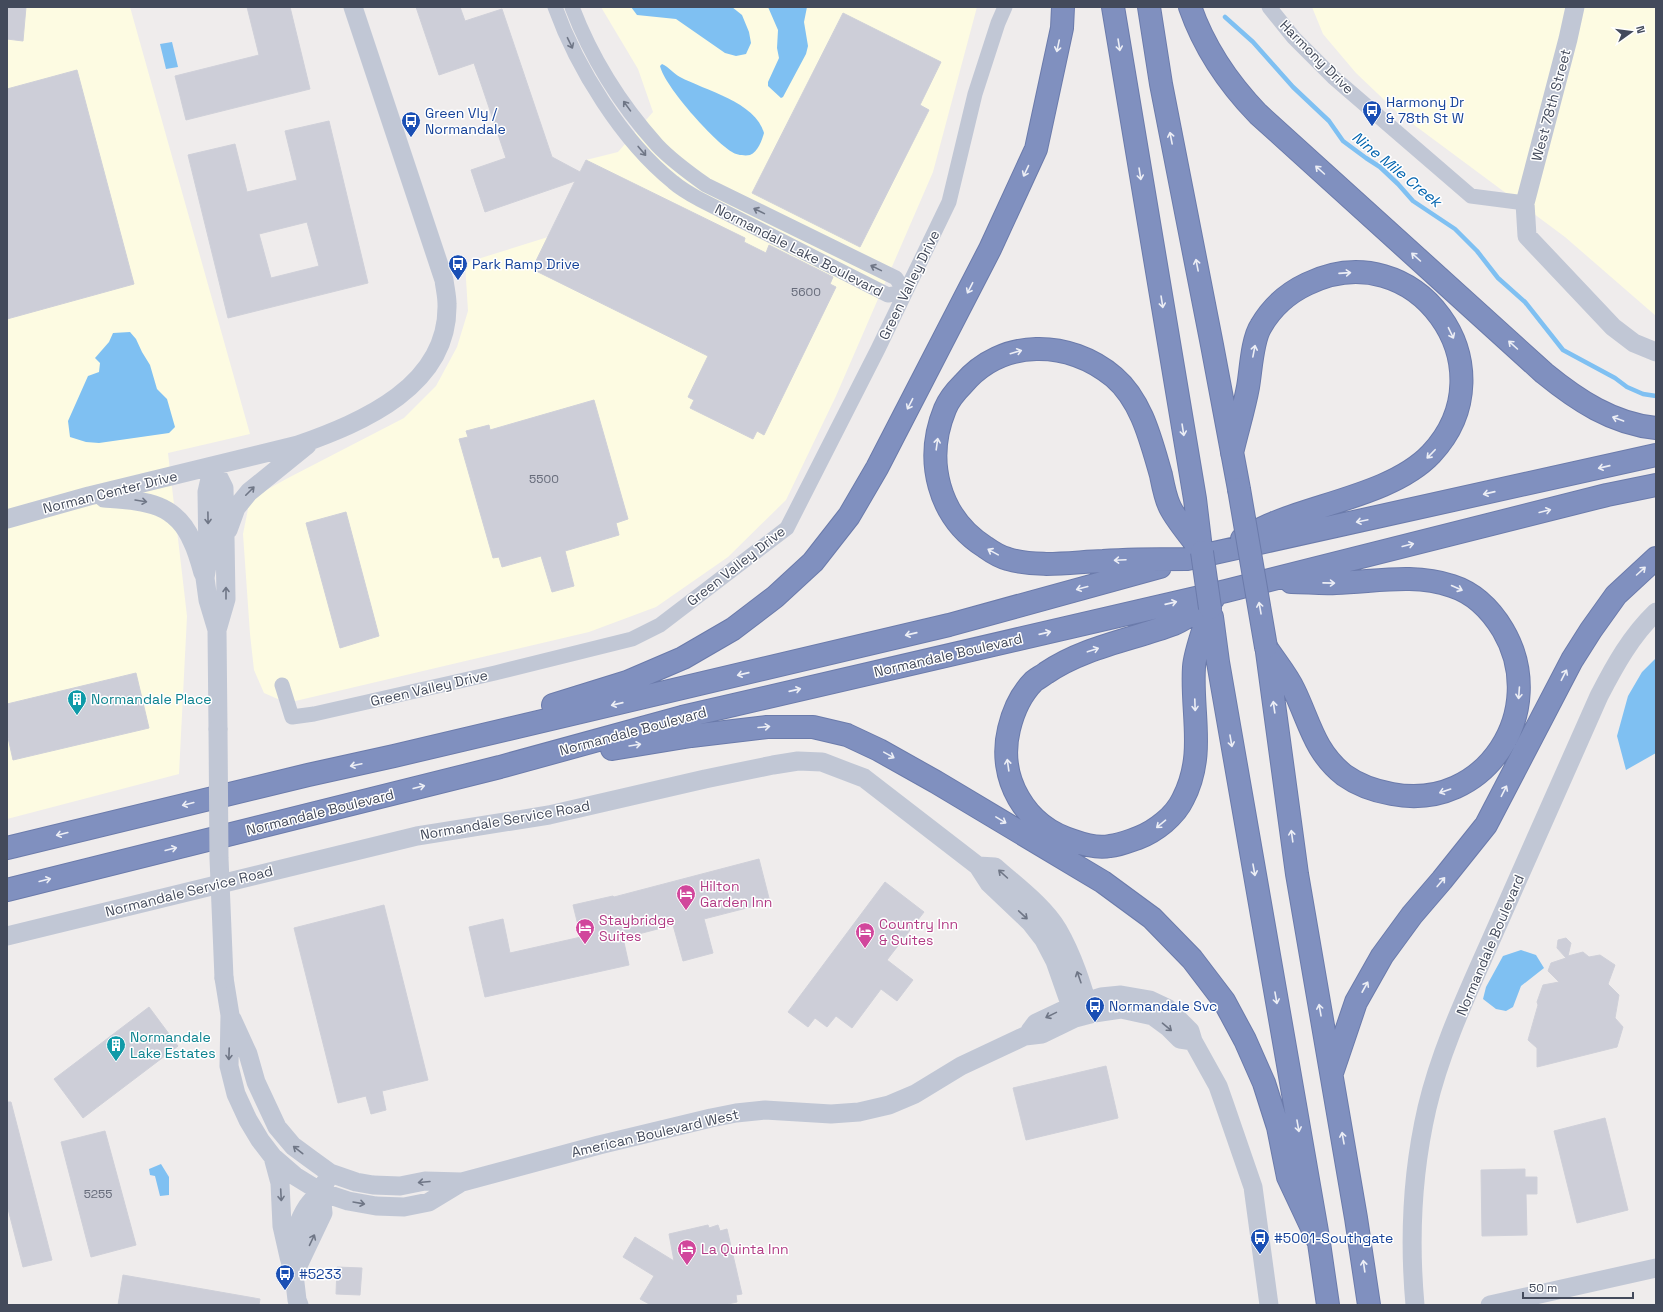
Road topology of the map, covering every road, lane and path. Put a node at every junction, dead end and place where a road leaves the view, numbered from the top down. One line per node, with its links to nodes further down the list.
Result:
1 (352, 7): 15 (street)
2 (555, 7): 12 (street, Normandale Lake Boulevard, one-way to 12)
3 (572, 7): 12 (street, Normandale Lake Boulevard, one-way to 3)
4 (1005, 7): 12 (street, Green Valley Drive)
5 (1063, 7): 33 (highway, one-way to 33)
6 (1113, 7): 23 (highway, one-way to 23)
7 (1149, 7): 16 (highway, one-way to 7)
8 (1190, 7): 14 (highway, one-way to 8)
9 (1268, 7): 11 (street, Harmony Drive)
10 (1575, 7): 11 (street, West 78th Street)
11 (1525, 203): 13 (street)
12 (905, 292): 32 (street, Green Valley Drive)
13 (1656, 352)
14 (1656, 428)
15 (315, 439): 18 (street); 22 (street, one-way to 15)
16 (1232, 453): 23 (highway, one-way to 23); 31 (highway, one-way to 16, bridge)
17 (1656, 455): 23 (highway, one-way to 23)
18 (213, 466): 20 (street, Norman Center Drive); 22 (street, American Boulevard West); 25 (street, American Boulevard West, one-way to 25)
19 (1656, 485): 26 (highway, Normandale Boulevard, one-way to 19)
20 (89, 496): 21 (street, Norman Center Drive); 25 (street, one-way to 25)
21 (8, 516)
22 (225, 537): 30 (street, American Boulevard West, one-way to 22)
23 (1201, 555): 23 (highway, one-way to 23); 28 (highway, bridge); 33 (highway, Normandale Boulevard, one-way to 33)
24 (1656, 558): 40 (highway, one-way to 24)
25 (205, 578): 30 (street, American Boulevard West)
26 (1262, 581): 27 (highway, Normandale Boulevard); 31 (highway, one-way to 31)
27 (1226, 591): 28 (highway, one-way to 27); 34 (highway, Normandale Boulevard, one-way to 27)
28 (1210, 608): 45 (highway, one-way to 45)
29 (1656, 612): 52 (street, Normandale Boulevard)
30 (217, 630): 39 (street, American Boulevard West, bridge)
31 (1266, 647): 40 (highway, one-way to 31)
32 (282, 685)
33 (394, 756): 35 (highway, Normandale Boulevard, one-way to 35)
34 (500, 766): 36 (highway, Normandale Boulevard, one-way to 34); 45 (highway, one-way to 45)
35 (7, 848)
36 (7, 890)
37 (7, 936): 38 (street, Normandale Service Road)
38 (1081, 1010): 43 (street, American Boulevard West); 49 (street, American Boulevard West)
39 (230, 1015): 41 (street, American Boulevard West, one-way to 41); 42 (street, American Boulevard West, one-way to 39)
40 (1331, 1076): 51 (highway, one-way to 40)
41 (273, 1157): 44 (street, American Boulevard West); 46 (street, one-way to 46)
42 (330, 1173): 43 (street, American Boulevard West, one-way to 42); 44 (street)
43 (462, 1182): 44 (street, American Boulevard West, one-way to 43)
44 (321, 1192): 46 (street)
45 (1318, 1243): 50 (highway)
46 (291, 1266): 48 (street)
47 (1656, 1268): 53 (street)
48 (299, 1305)
49 (1269, 1305)
50 (1328, 1305)
51 (1369, 1305)
52 (1415, 1305)
53 (1490, 1305)

